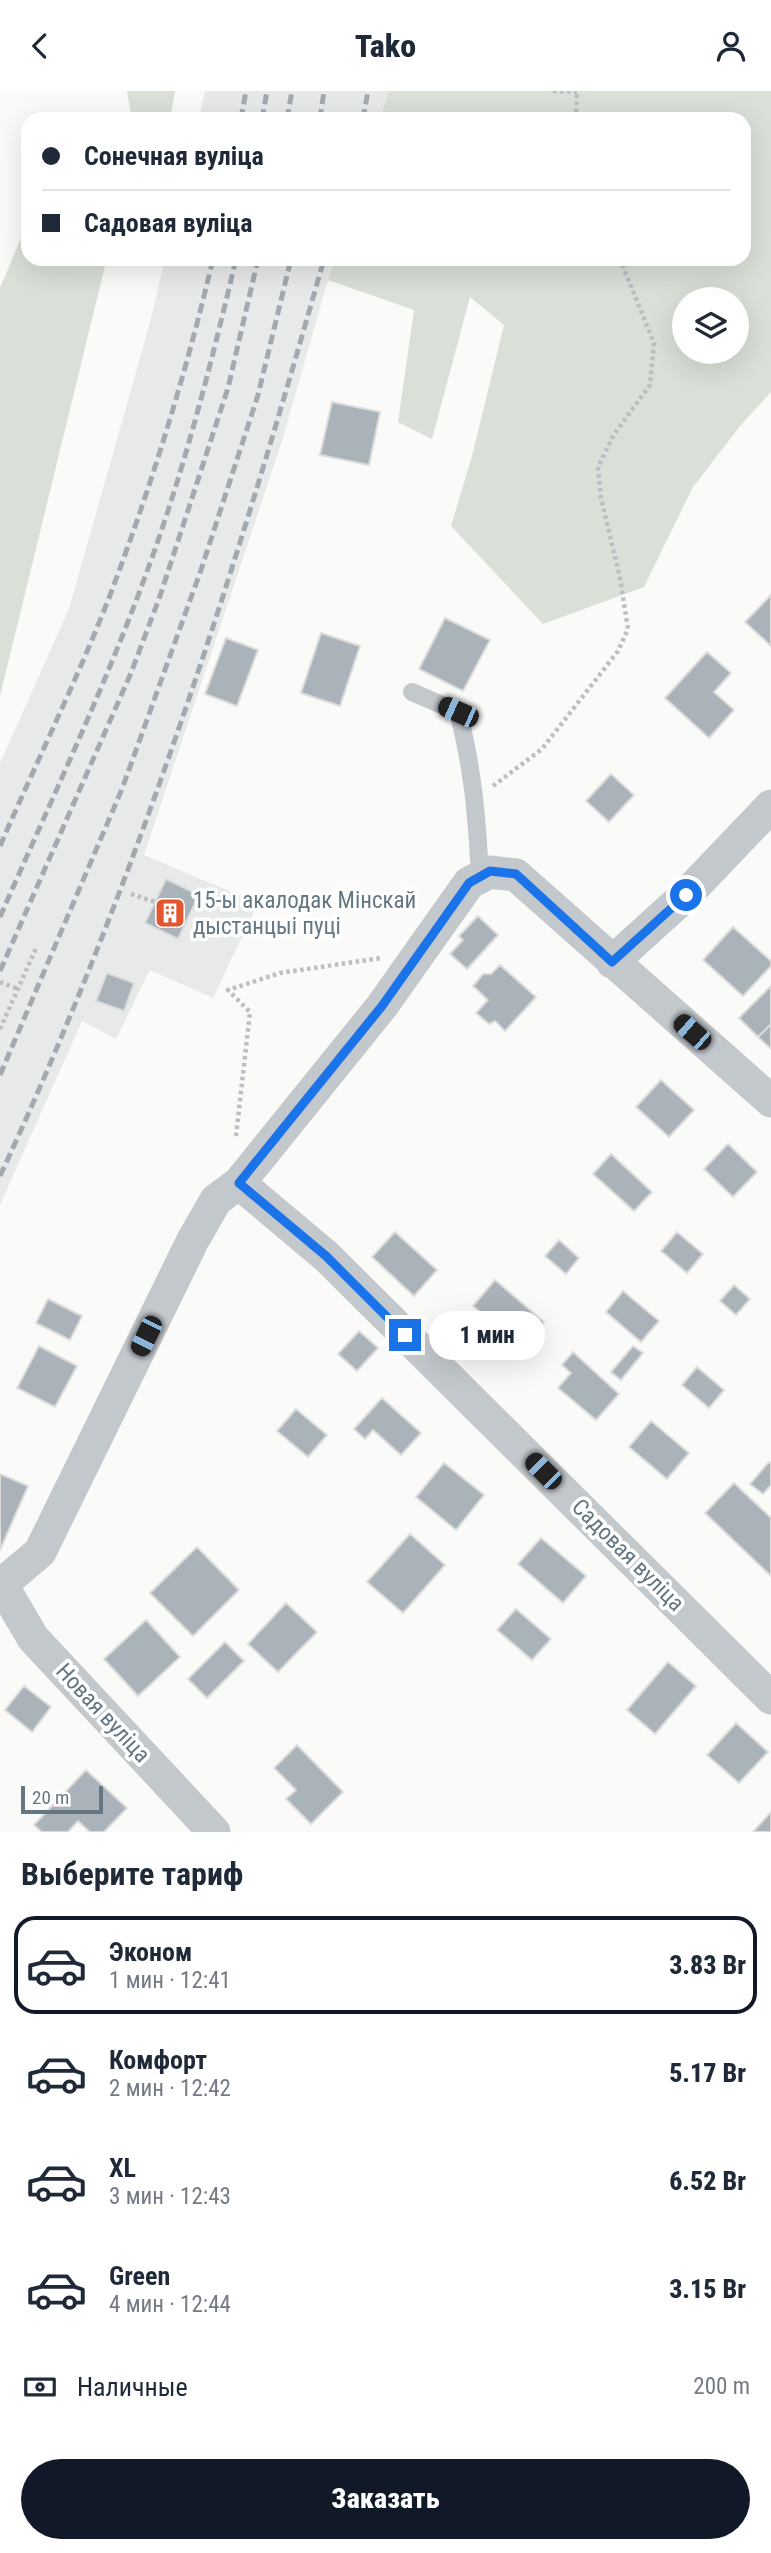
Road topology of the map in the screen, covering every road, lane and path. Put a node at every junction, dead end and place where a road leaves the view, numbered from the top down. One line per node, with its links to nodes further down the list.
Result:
1 (553, 91): 2 (path)
2 (577, 92): 3 (path)
3 (576, 112)
4 (623, 266): 6 (path)
5 (412, 692): 6 (lane)
6 (476, 799): 8 (lane)
7 (771, 806): 13 (street)
8 (481, 876): 12 (street); 13 (street)
9 (131, 894): 10 (path)
10 (155, 902)
11 (37, 946): 15 (path)
12 (419, 956): 18 (street); 18 (path)
13 (612, 962): 17 (street)
14 (0, 982): 15 (path)
15 (18, 989): 16 (path)
16 (0, 1029)
17 (771, 1101)
18 (239, 1183): 19 (street); 20 (street, Садовая вуліца)
19 (1, 1586): 21 (street, Новая вуліца)
20 (771, 1698)
21 (215, 1832)

